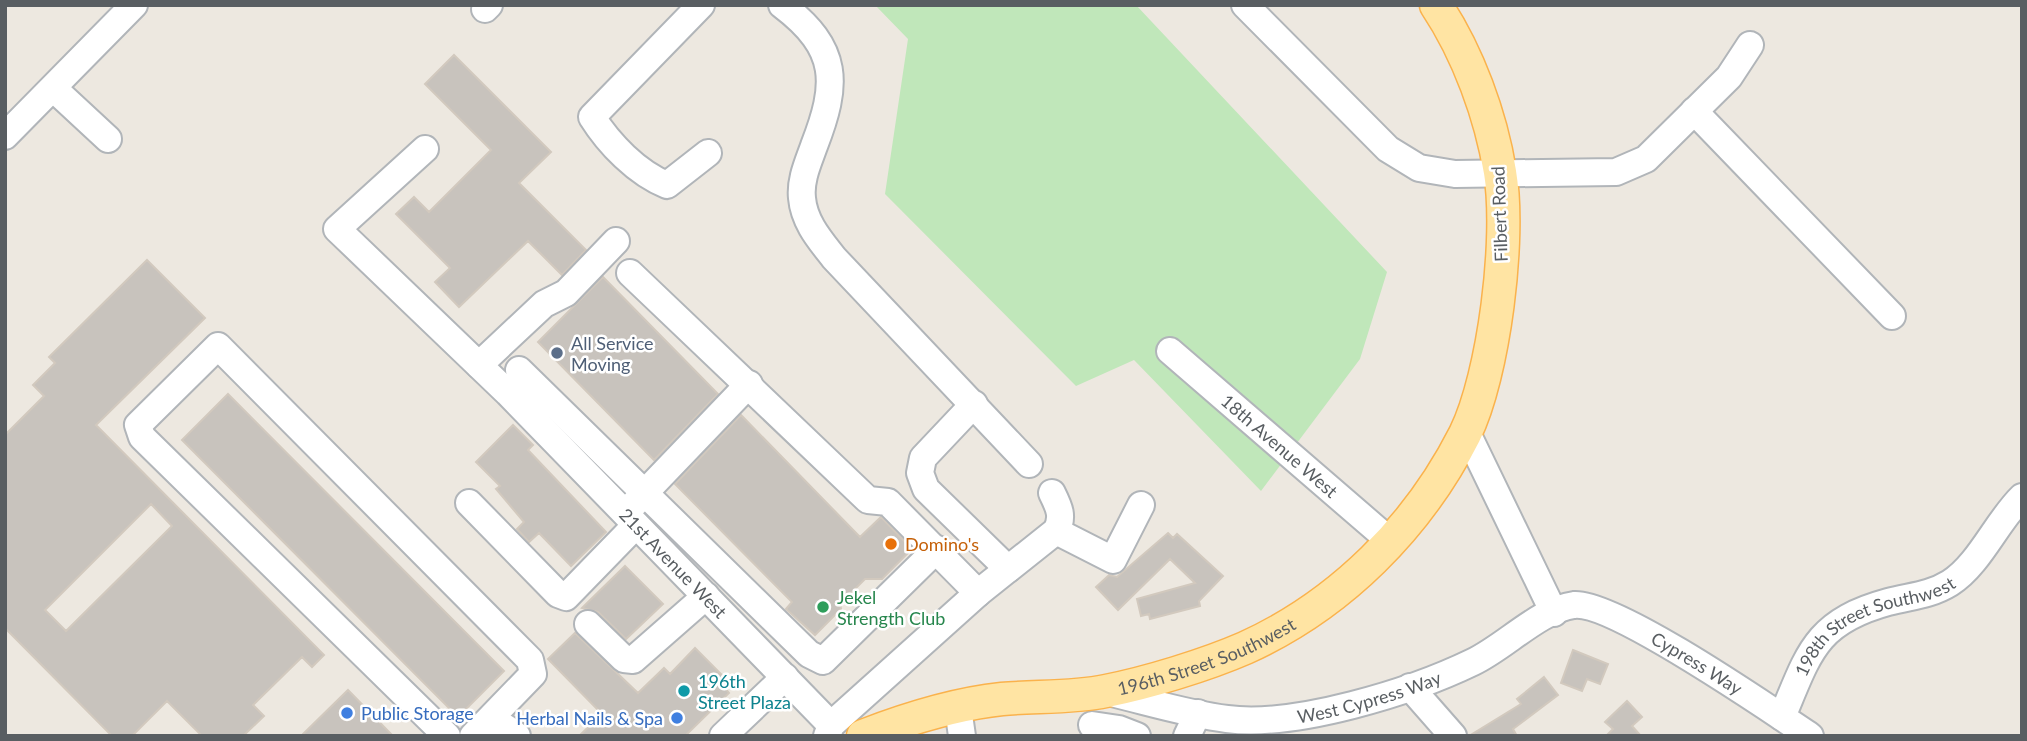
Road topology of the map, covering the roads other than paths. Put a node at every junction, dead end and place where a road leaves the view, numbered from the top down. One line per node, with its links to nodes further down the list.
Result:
1 (134, 5): 7 (street)
2 (701, 5): 12 (street)
3 (782, 5): 21 (street)
4 (1245, 5): 13 (street)
5 (1436, 5): 13 (main road, Filbert Road)
6 (1749, 45): 8 (street)
7 (53, 88): 9 (street); 10 (street)
8 (1695, 111): 13 (street); 16 (street)
9 (5, 136)
10 (108, 139)
11 (425, 149): 18 (street)
12 (708, 153)
13 (1501, 173): 22 (main road, Filbert Road)
14 (616, 241): 18 (street)
15 (631, 273): 20 (street)
16 (1892, 316)
17 (1170, 351): 31 (street, 18th Avenue West)
18 (479, 365): 19 (street)
19 (513, 382): 24 (street); 29 (street, 21st Avenue West)
20 (749, 384): 24 (street); 32 (street)
21 (974, 404): 23 (street); 33 (street)
22 (1466, 431): 31 (main road, 196th Street Southwest); 36 (street)
23 (1029, 464)
24 (644, 493): 29 (street); 37 (street)
25 (1052, 493): 30 (street)
26 (2022, 496): 43 (street, 198th Street Southwest)
27 (469, 503): 29 (street)
28 (1141, 505): 30 (street)
29 (631, 519): 35 (street, 21st Avenue West)
30 (1056, 531): 33 (street)
31 (1390, 541): 42 (main road, 196th Street Southwest)
32 (937, 549): 34 (street); 37 (street)
33 (1008, 569): 34 (street)
34 (978, 593): 48 (street)
35 (706, 596): 38 (street); 39 (street, 21st Avenue West)
36 (1565, 609): 41 (street, West Cypress Way); 43 (street, Cypress Way)
37 (772, 618): 39 (street)
38 (588, 624)
39 (749, 641): 40 (street, 21st Avenue West)
40 (785, 677): 48 (street, 21st Avenue West); 52 (street)
41 (1410, 687): 47 (street, West Cypress Way); 55 (street)
42 (1106, 691): 44 (main road, 196th Street Southwest); 45 (street, West Cypress Way)
43 (1782, 717): 56 (street, Cypress Way)
44 (960, 722): 53 (main road, 196th Street Southwest)
45 (1193, 724): 47 (street, West Cypress Way)
46 (1092, 725): 54 (street)
47 (1258, 728)
48 (829, 730)
49 (447, 736): 50 (street)
50 (475, 736): 51 (street)
51 (517, 736)
52 (723, 736)
53 (863, 736)
54 (1137, 736)
55 (1453, 736)
56 (1810, 736)

